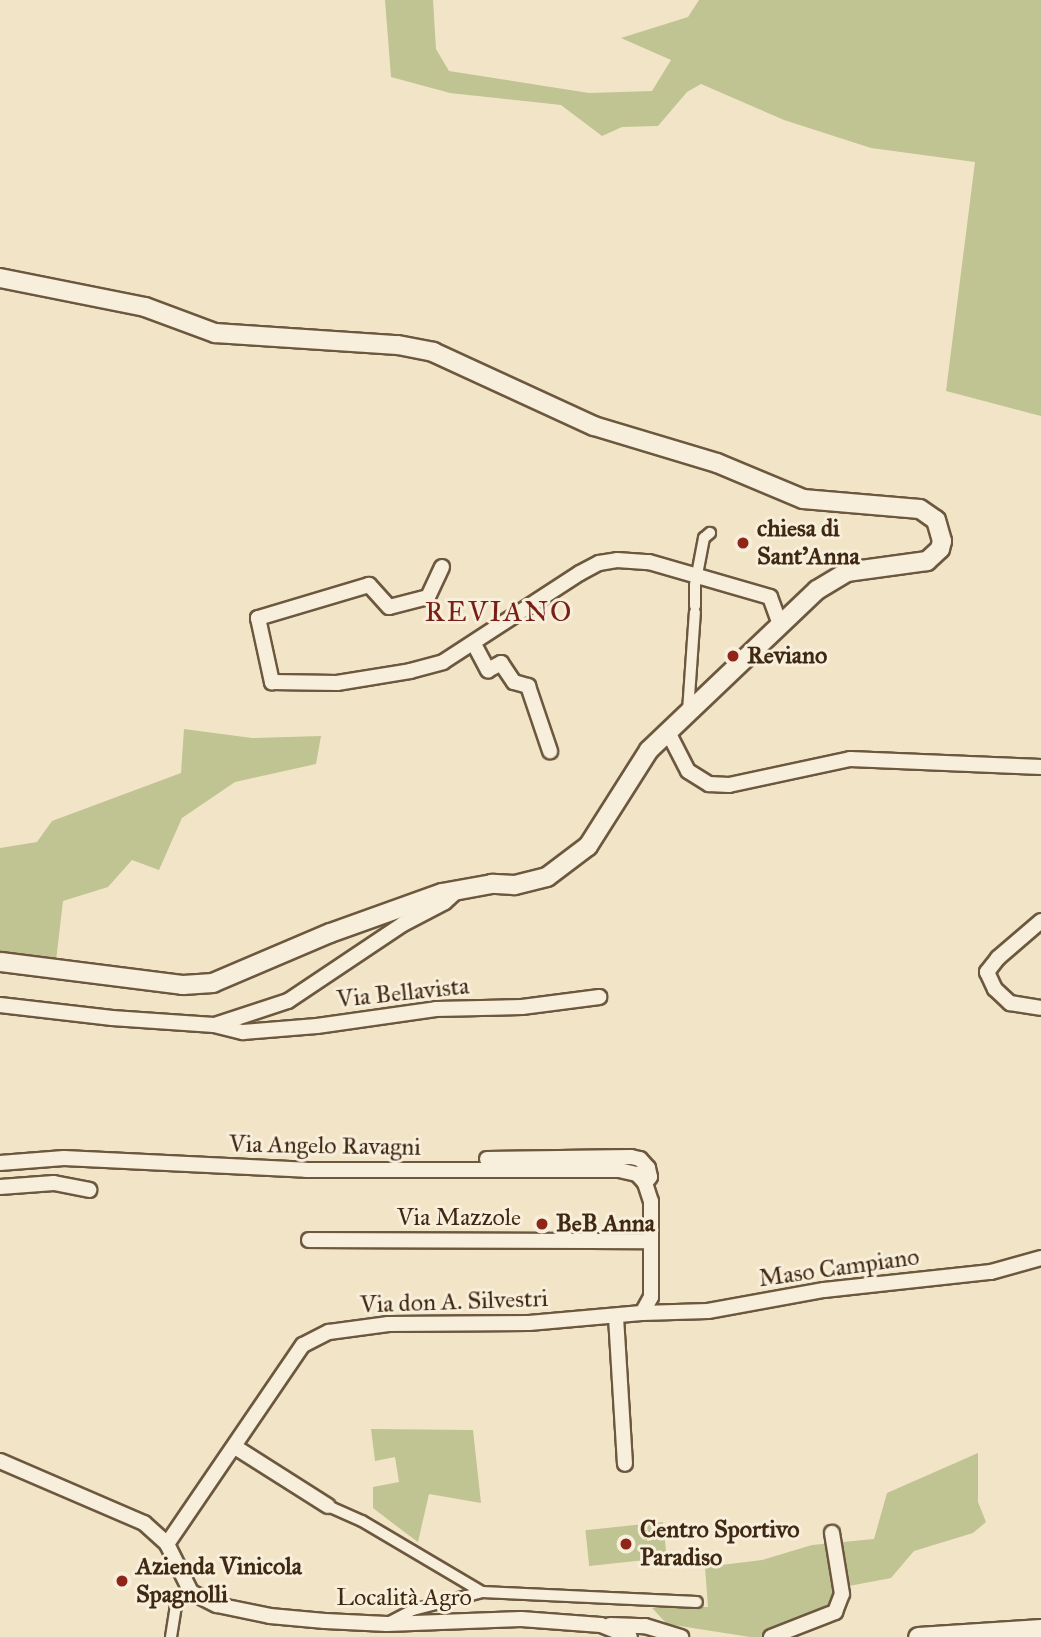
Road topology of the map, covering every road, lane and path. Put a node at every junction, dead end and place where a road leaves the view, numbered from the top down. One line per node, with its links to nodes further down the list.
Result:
1 (0, 278): 5 (street)
2 (710, 533): 4 (street)
3 (442, 567): 6 (street)
4 (696, 577): 5 (street); 6 (street); 7 (street)
5 (780, 624): 7 (street)
6 (474, 644): 9 (street)
7 (688, 711): 8 (street)
8 (668, 732): 10 (street); 11 (street)
9 (550, 751)
10 (1041, 767)
11 (457, 891): 13 (street); 17 (street, Via Bellavista)
12 (1041, 922): 16 (street)
13 (0, 962)
14 (599, 997): 17 (street, Via Bellavista)
15 (0, 1005): 17 (street, Via Bellavista)
16 (1041, 1008)
17 (214, 1025)
18 (487, 1159): 20 (street)
19 (0, 1163): 20 (street, Via Angelo Ravagni)
20 (645, 1183): 24 (street)
21 (0, 1187): 22 (street)
22 (89, 1190)
23 (309, 1240): 24 (street, Via Mazzole)
24 (651, 1241): 26 (street)
25 (1041, 1258): 26 (street, Maso Campiano)
26 (642, 1313): 27 (street, Via don A. Silvestri)
27 (616, 1317): 28 (street, Via don A. Silvestri); 30 (street)
28 (235, 1447): 31 (street); 33 (street, Via don A. Silvestri)
29 (0, 1461): 33 (street)
30 (625, 1464)
31 (328, 1506): 35 (street)
32 (832, 1533): 43 (street)
33 (167, 1545): 34 (street)
34 (191, 1592): 37 (street, Località Agro); 40 (street)
35 (482, 1592): 36 (street); 37 (street)
36 (697, 1602)
37 (387, 1624): 38 (street, Località Agro)
38 (601, 1625): 41 (street, Località Agro); 42 (street)
39 (1041, 1629): 44 (main road)
40 (171, 1637)
41 (630, 1637)
42 (681, 1637)
43 (771, 1637)
44 (918, 1637)

